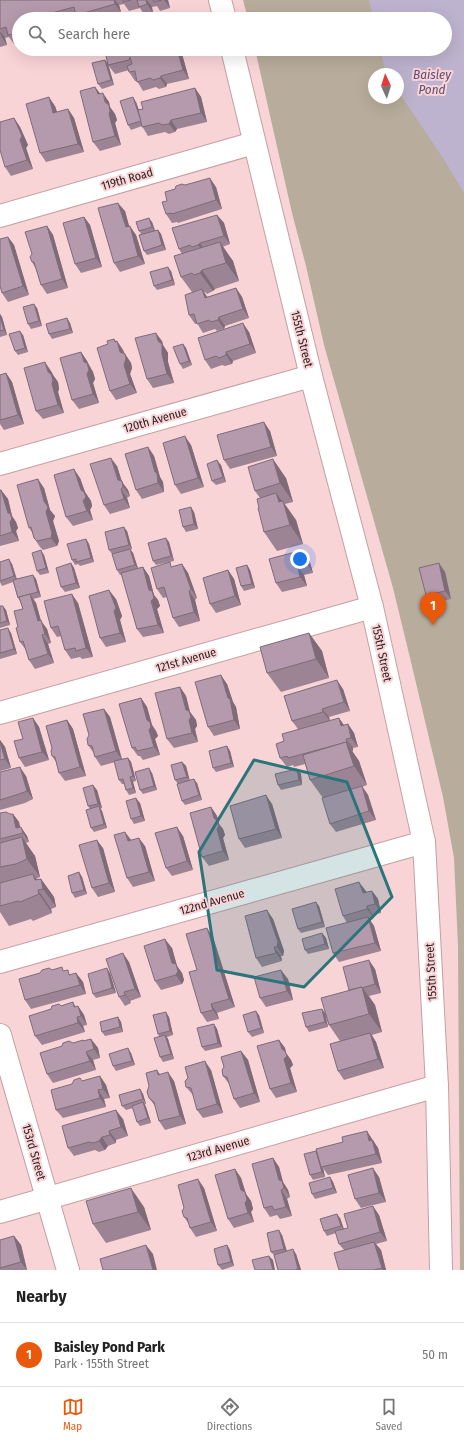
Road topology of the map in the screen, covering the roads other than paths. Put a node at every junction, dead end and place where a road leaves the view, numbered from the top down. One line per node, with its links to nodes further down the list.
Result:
1 (220, 0): 2 (street)
2 (223, 12)
3 (234, 56): 4 (street, 155th Street)
4 (254, 143): 5 (street, 119th Road); 6 (street, 155th Street)
5 (0, 216)
6 (311, 376): 7 (street, 120th Avenue); 8 (street, 155th Street)
7 (0, 464)
8 (372, 607): 9 (street, 121st Avenue); 10 (street, 155th Street)
9 (0, 713)
10 (424, 842): 11 (street, 122nd Avenue); 13 (street, 155th Street)
11 (0, 962)
12 (0, 1035): 14 (street, 153rd Street)
13 (437, 1086): 14 (street, 123rd Avenue); 17 (street, 155th Street)
14 (47, 1198): 15 (street, 123rd Avenue); 16 (street, 153rd Street)
15 (0, 1212)
16 (68, 1270)
17 (441, 1270)

